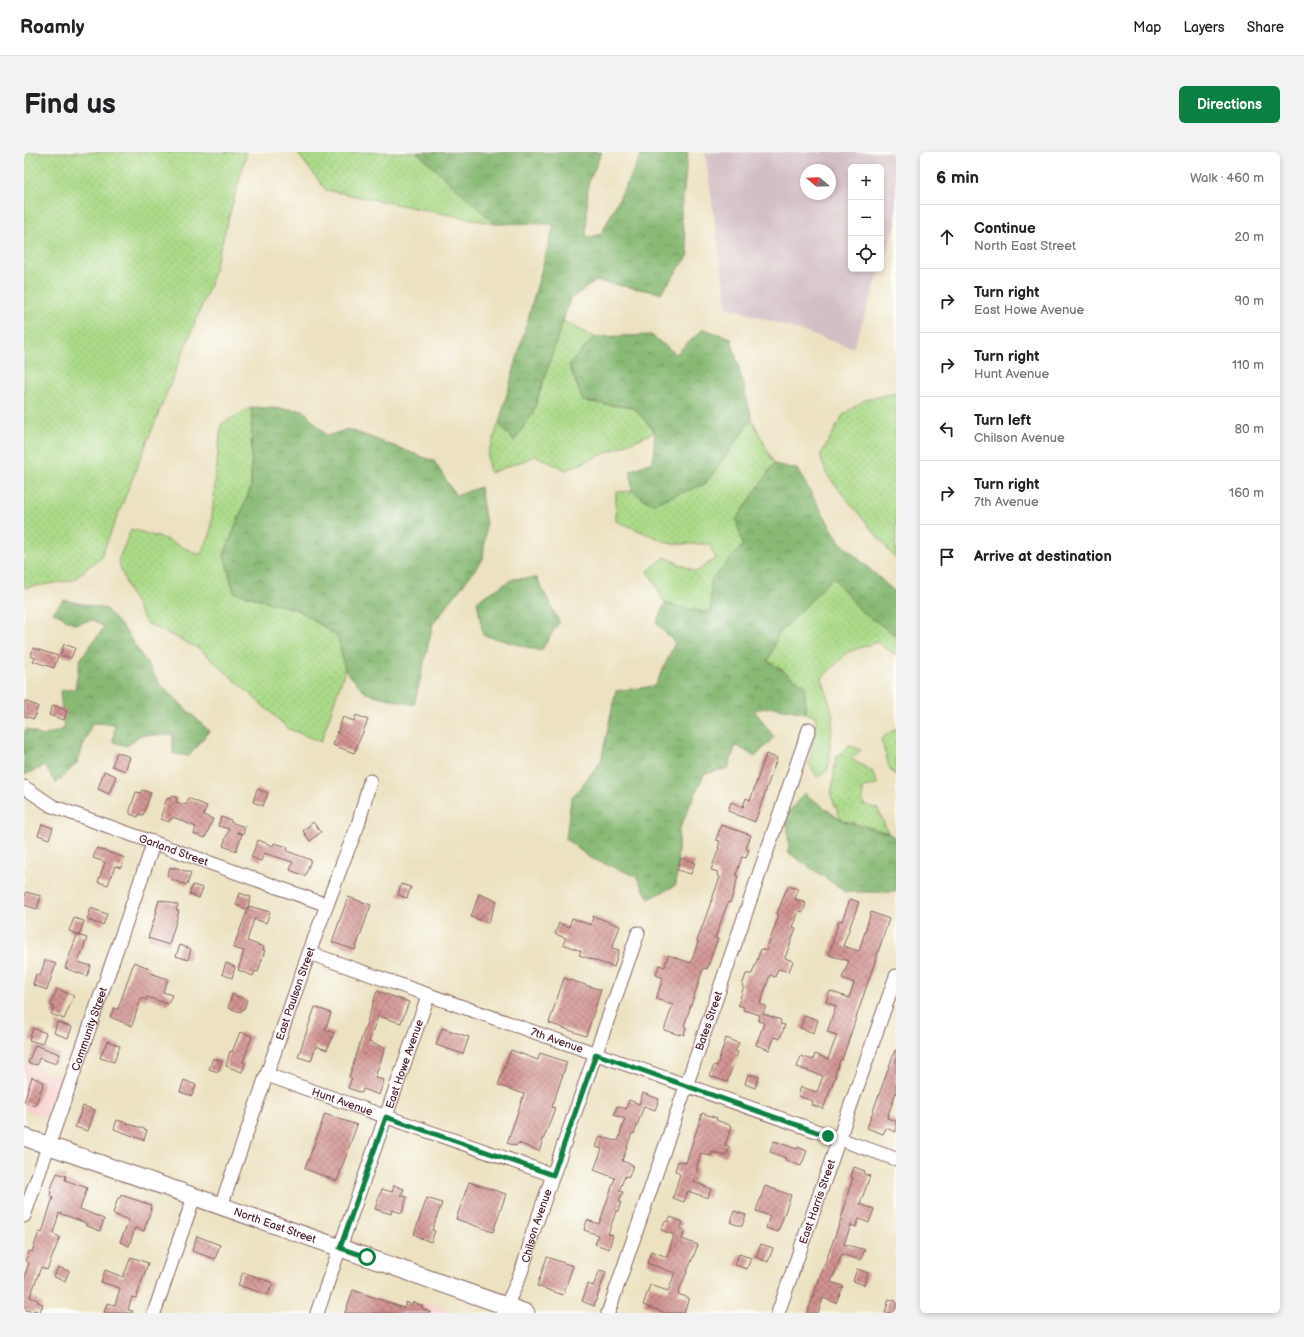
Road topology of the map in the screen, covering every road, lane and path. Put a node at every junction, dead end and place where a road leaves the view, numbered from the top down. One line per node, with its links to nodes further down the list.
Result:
1 (809, 729): 12 (street, Bates Street)
2 (370, 781): 5 (street, East Paulson Street)
3 (24, 787): 4 (street, Garland Street)
4 (154, 842): 5 (street, Garland Street); 16 (street, Community Street)
5 (327, 905): 7 (street, East Paulson Street)
6 (638, 933): 10 (street, Chilson Avenue)
7 (309, 953): 9 (street, 7th Avenue); 11 (street, East Paulson Street)
8 (896, 976): 15 (street, East Harris Street)
9 (428, 996): 10 (street, 7th Avenue); 13 (street, East Howe Avenue)
10 (596, 1054): 12 (street, 7th Avenue); 18 (street, Chilson Avenue)
11 (267, 1075): 13 (street, Hunt Avenue); 20 (street, East Paulson Street)
12 (687, 1086): 15 (street, 7th Avenue); 27 (street, Bates Street)
13 (386, 1117): 18 (street, Hunt Avenue); 22 (street, East Howe Avenue)
14 (24, 1137): 16 (main road, North East Street)
15 (839, 1139): 17 (street, 7th Avenue); 28 (street, East Harris Street)
16 (48, 1146): 19 (main road, North East Street); 21 (street, Community Street)
17 (896, 1159)
18 (553, 1175): 23 (street, Chilson Avenue)
19 (194, 1197): 20 (main road, North East Street); 24 (street)
20 (220, 1206): 22 (main road, North East Street)
21 (24, 1216)
22 (340, 1248): 23 (main road, North East Street); 25 (street, East Howe Avenue)
23 (504, 1310): 26 (main road, North East Street)
24 (154, 1313)
25 (317, 1313)
26 (526, 1313)
27 (608, 1313)
28 (778, 1313)

